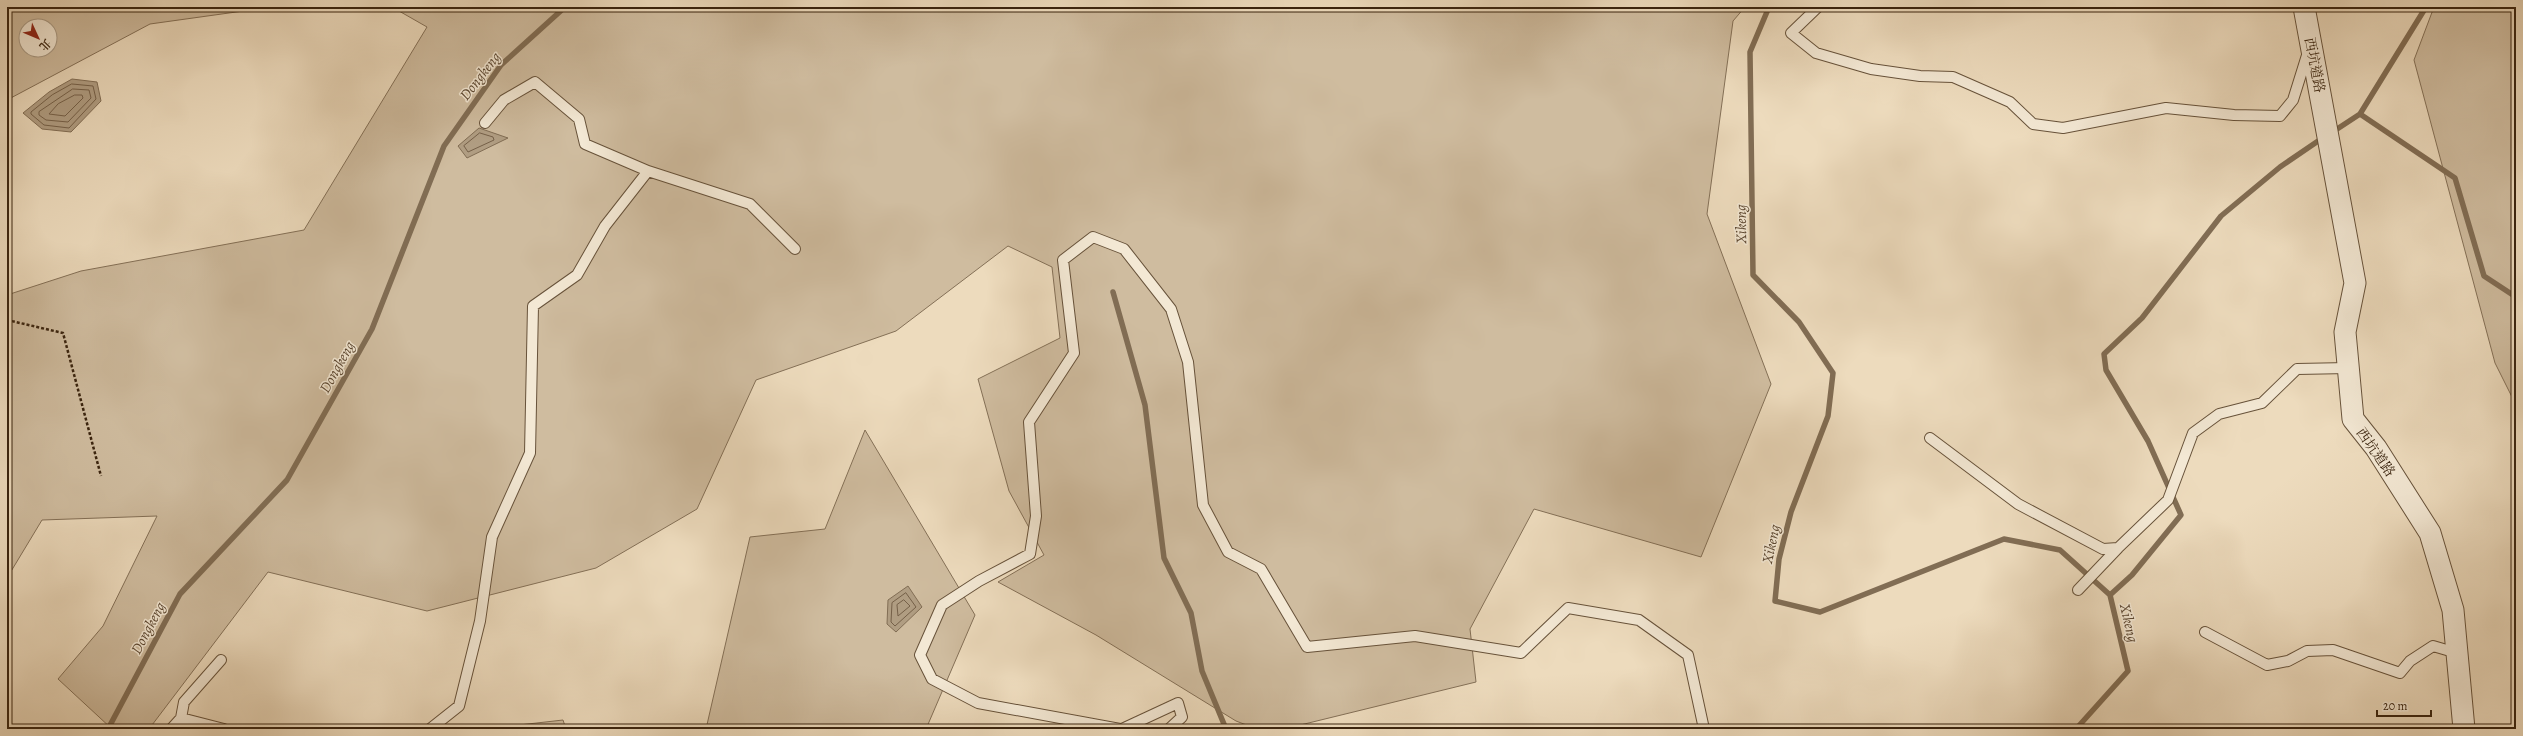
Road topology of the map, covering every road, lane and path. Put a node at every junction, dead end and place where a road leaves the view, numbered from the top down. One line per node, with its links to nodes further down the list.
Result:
1 (1818, 7): 3 (lane)
2 (2304, 7): 3 (street, 西坑道路)
3 (2310, 43): 8 (street, 西坑道路)
4 (485, 123): 5 (lane)
5 (648, 171): 6 (lane); 19 (lane)
6 (795, 250)
7 (7, 320): 10 (path)
8 (2348, 368): 11 (lane); 14 (street, 西坑道路)
9 (1930, 438): 11 (lane)
10 (101, 476)
11 (2118, 548): 12 (lane)
12 (2078, 590)
13 (2205, 632): 14 (lane)
14 (2457, 653): 23 (street, 西坑道路)
15 (221, 660): 16 (lane)
16 (181, 718): 17 (lane); 18 (lane)
17 (170, 729)
18 (224, 729)
19 (430, 729)
20 (1121, 729): 21 (lane); 22 (lane)
21 (1169, 729)
22 (1704, 729)
23 (2464, 729)

